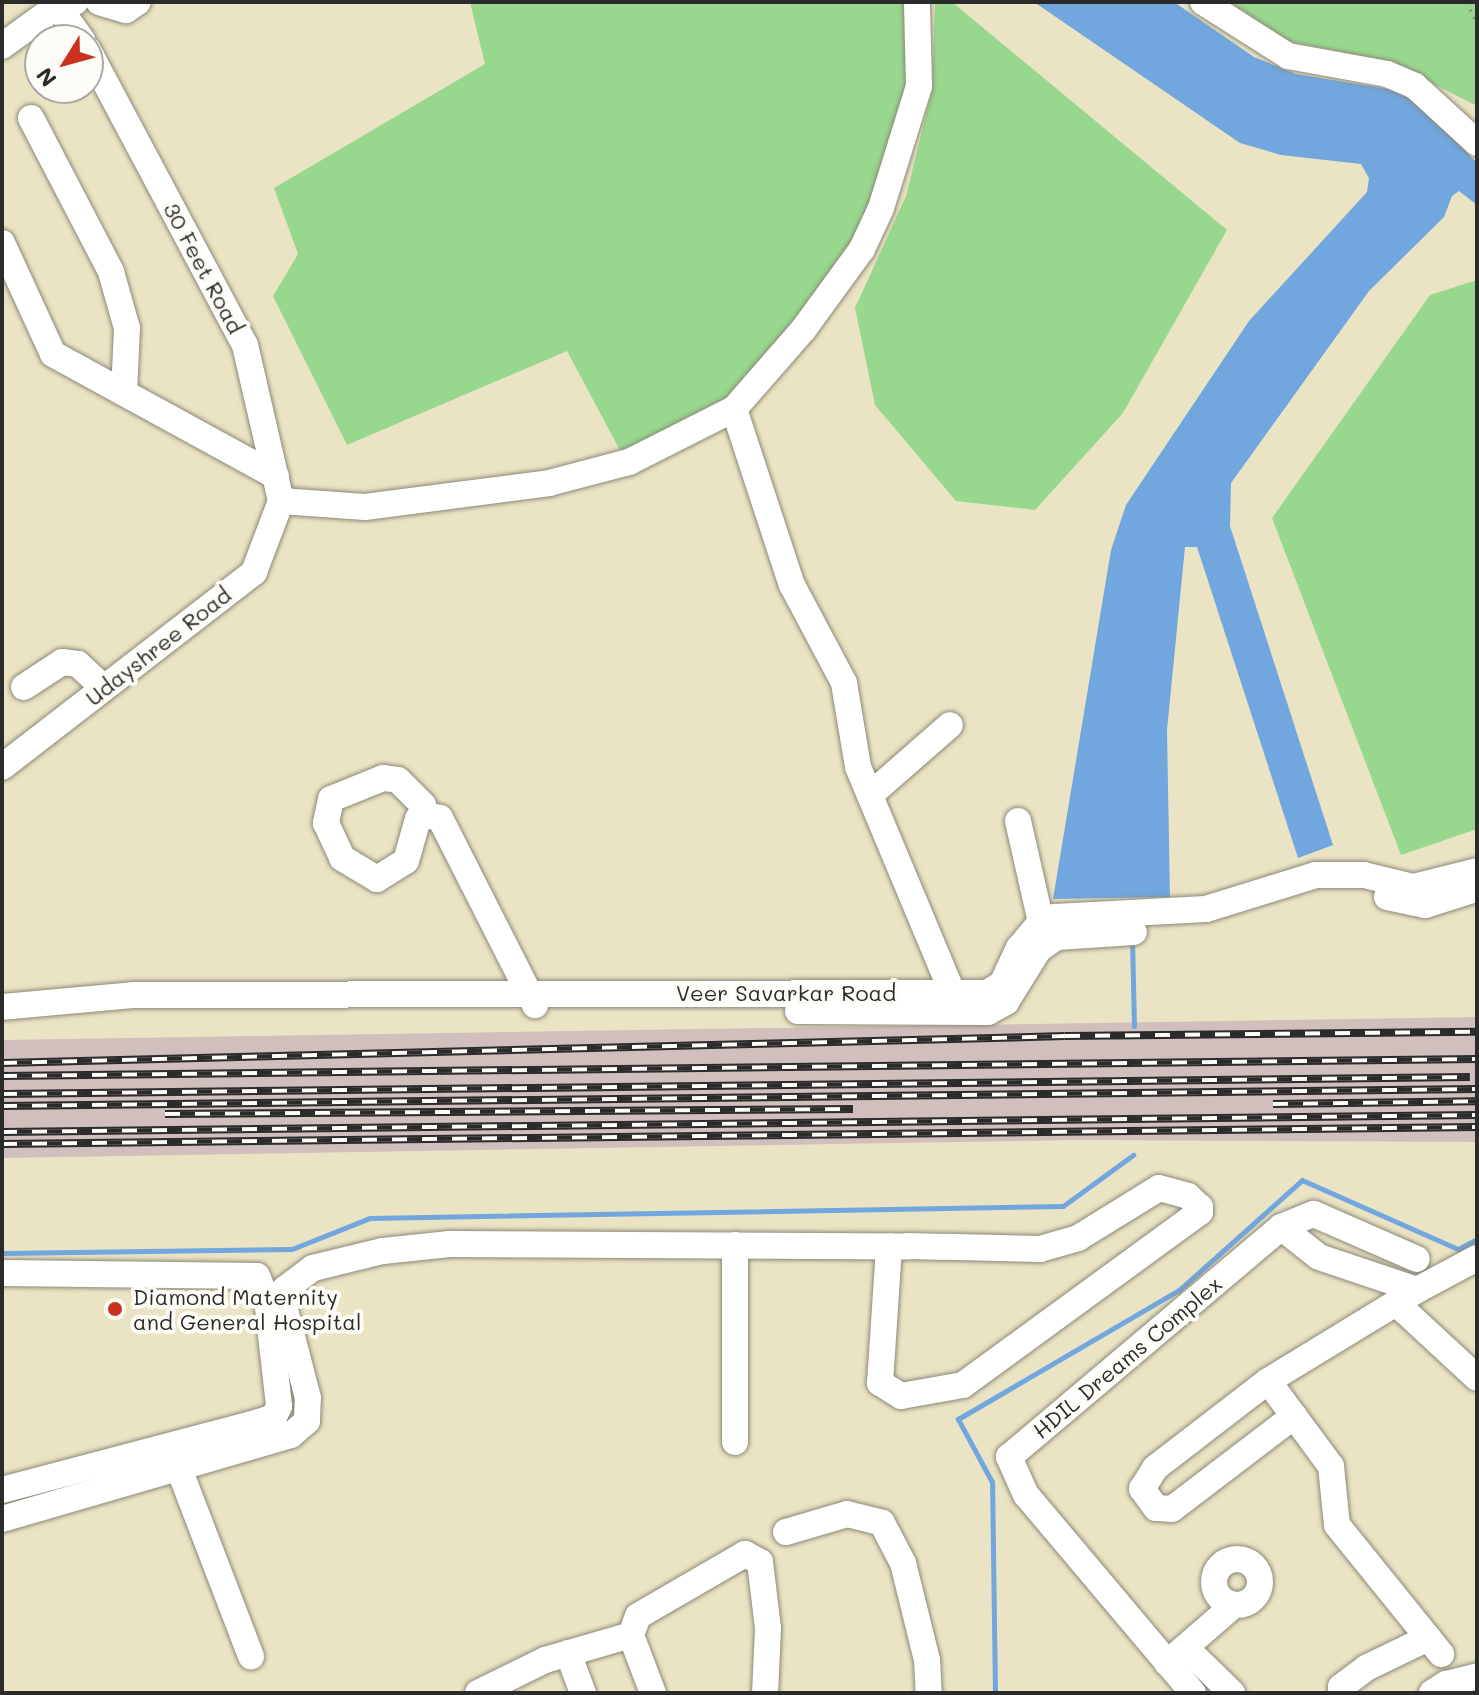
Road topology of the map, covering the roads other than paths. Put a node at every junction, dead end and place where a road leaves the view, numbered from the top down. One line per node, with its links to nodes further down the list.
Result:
1 (99, 2): 2 (street)
2 (138, 2)
3 (917, 2): 13 (street)
4 (1203, 2): 10 (street)
5 (62, 4): 6 (street); 7 (street)
6 (73, 24)
7 (2, 46)
8 (104, 80): 14 (street, 30 Feet Road)
9 (31, 118): 12 (street)
10 (1477, 143)
11 (2, 243): 12 (street)
12 (124, 393): 14 (street)
13 (734, 409): 14 (street); 19 (street)
14 (278, 488): 16 (street, Udayshree Road)
15 (24, 687): 16 (street)
16 (104, 688): 18 (street, Udayshree Road)
17 (950, 725): 19 (street)
18 (2, 767)
19 (870, 795): 26 (street)
20 (426, 815): 27 (street)
21 (1018, 821): 25 (street)
22 (1477, 871): 24 (street)
23 (1477, 889): 24 (street)
24 (1173, 922): 25 (street)
25 (1051, 925): 26 (street, Veer Savarkar Road); 27 (street, Veer Savarkar Road)
26 (953, 994): 27 (street, Veer Savarkar Road)
27 (532, 999): 28 (street, Veer Savarkar Road)
28 (2, 1007)
29 (1281, 1227): 33 (street); 35 (street); 48 (street, HDIL Dreams Complex)
30 (735, 1245): 31 (street); 39 (street); 40 (street)
31 (889, 1246): 31 (street)
32 (1477, 1258): 35 (street)
33 (1417, 1259)
34 (2, 1273): 41 (street)
35 (1406, 1296): 36 (street); 37 (street)
36 (1477, 1378)
37 (1268, 1381): 38 (street); 38 (street)
38 (1294, 1416): 57 (street)
39 (735, 1442)
40 (178, 1466): 42 (street); 47 (street)
41 (2, 1490)
42 (2, 1519)
43 (786, 1532): 54 (street)
44 (1234, 1605): 48 (street)
45 (631, 1635): 46 (street); 52 (street); 53 (street)
46 (568, 1653): 50 (street); 51 (street)
47 (251, 1656)
48 (1168, 1665): 55 (street, HDIL Dreams Complex); 56 (street)
49 (1477, 1676): 58 (street)
50 (478, 1693)
51 (583, 1693)
52 (653, 1693)
53 (765, 1693)
54 (929, 1693)
55 (1193, 1693)
56 (1232, 1693)
57 (1341, 1693)
58 (1432, 1693)

